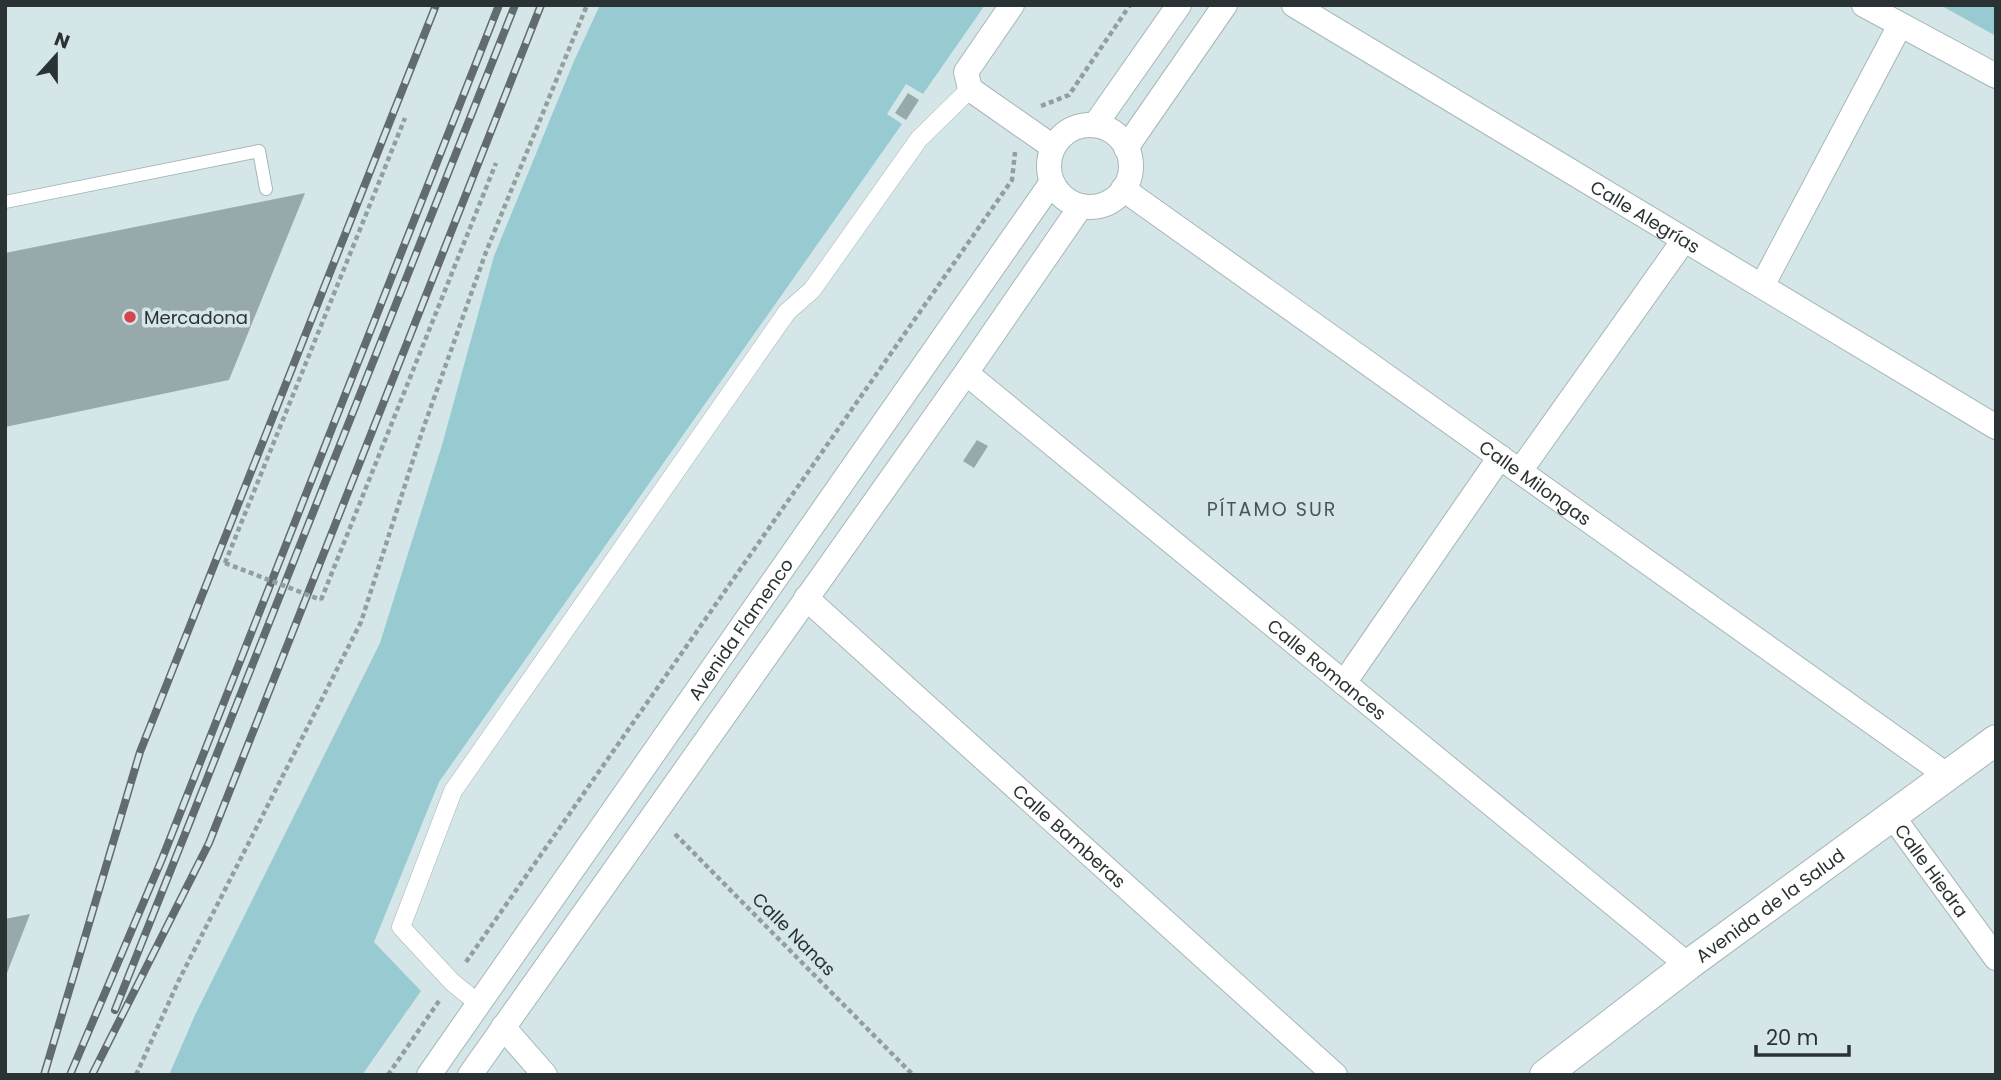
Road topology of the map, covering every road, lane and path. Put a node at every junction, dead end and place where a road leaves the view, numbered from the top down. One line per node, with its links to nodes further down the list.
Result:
1 (587, 5): 38 (path)
2 (1012, 5): 10 (street)
3 (1130, 5): 13 (path)
4 (1180, 5): 12 (street)
5 (1225, 5): 15 (street)
6 (1294, 5): 22 (street, Calle Alegrías)
7 (1864, 5): 8 (street)
8 (1900, 25): 9 (street); 23 (street)
9 (1996, 76)
10 (968, 80): 13 (street); 35 (street)
11 (405, 118): 16 (path, bridge)
12 (1095, 125): 14 (street); 15 (street)
13 (1025, 128): 14 (street); 35 (path)
14 (1053, 147): 17 (street)
15 (1126, 148): 19 (street)
16 (496, 163)
17 (1052, 183): 21 (street); 36 (street, Avenida Flamenco)
18 (266, 189): 20 (lane)
19 (1124, 189): 21 (street); 26 (street, Calle Milongas)
20 (5, 202)
21 (1081, 206): 24 (street, Avenida Flamenco)
22 (1684, 240): 23 (street, Calle Alegrías); 26 (street)
23 (1762, 286): 25 (street, Calle Alegrías)
24 (966, 373): 27 (street, Avenida Flamenco); 28 (street, Calle Romances)
25 (1996, 427)
26 (1510, 464): 28 (street); 30 (street, Calle Milongas)
27 (806, 598): 31 (street, Avenida Flamenco); 44 (street, Calle Bamberas)
28 (1344, 683): 34 (street, Calle Romances)
29 (1996, 740): 30 (street, Avenida de la Salud)
30 (1948, 776): 32 (street, Avenida de la Salud)
31 (654, 814): 37 (street, Avenida Flamenco); 43 (path, Calle Nanas)
32 (1893, 817): 33 (street, Calle Hiedra); 34 (street, Avenida de la Salud)
33 (1996, 958)
34 (1688, 965): 45 (street, Avenida de la Salud)
35 (452, 982): 36 (street); 39 (path)
36 (478, 1003): 40 (street, Avenida Flamenco)
37 (503, 1027): 41 (street, Avenida Flamenco); 42 (street)
38 (136, 1075)
39 (388, 1075)
40 (429, 1075)
41 (470, 1075)
42 (545, 1075)
43 (913, 1075)
44 (1335, 1075)
45 (1545, 1075)

